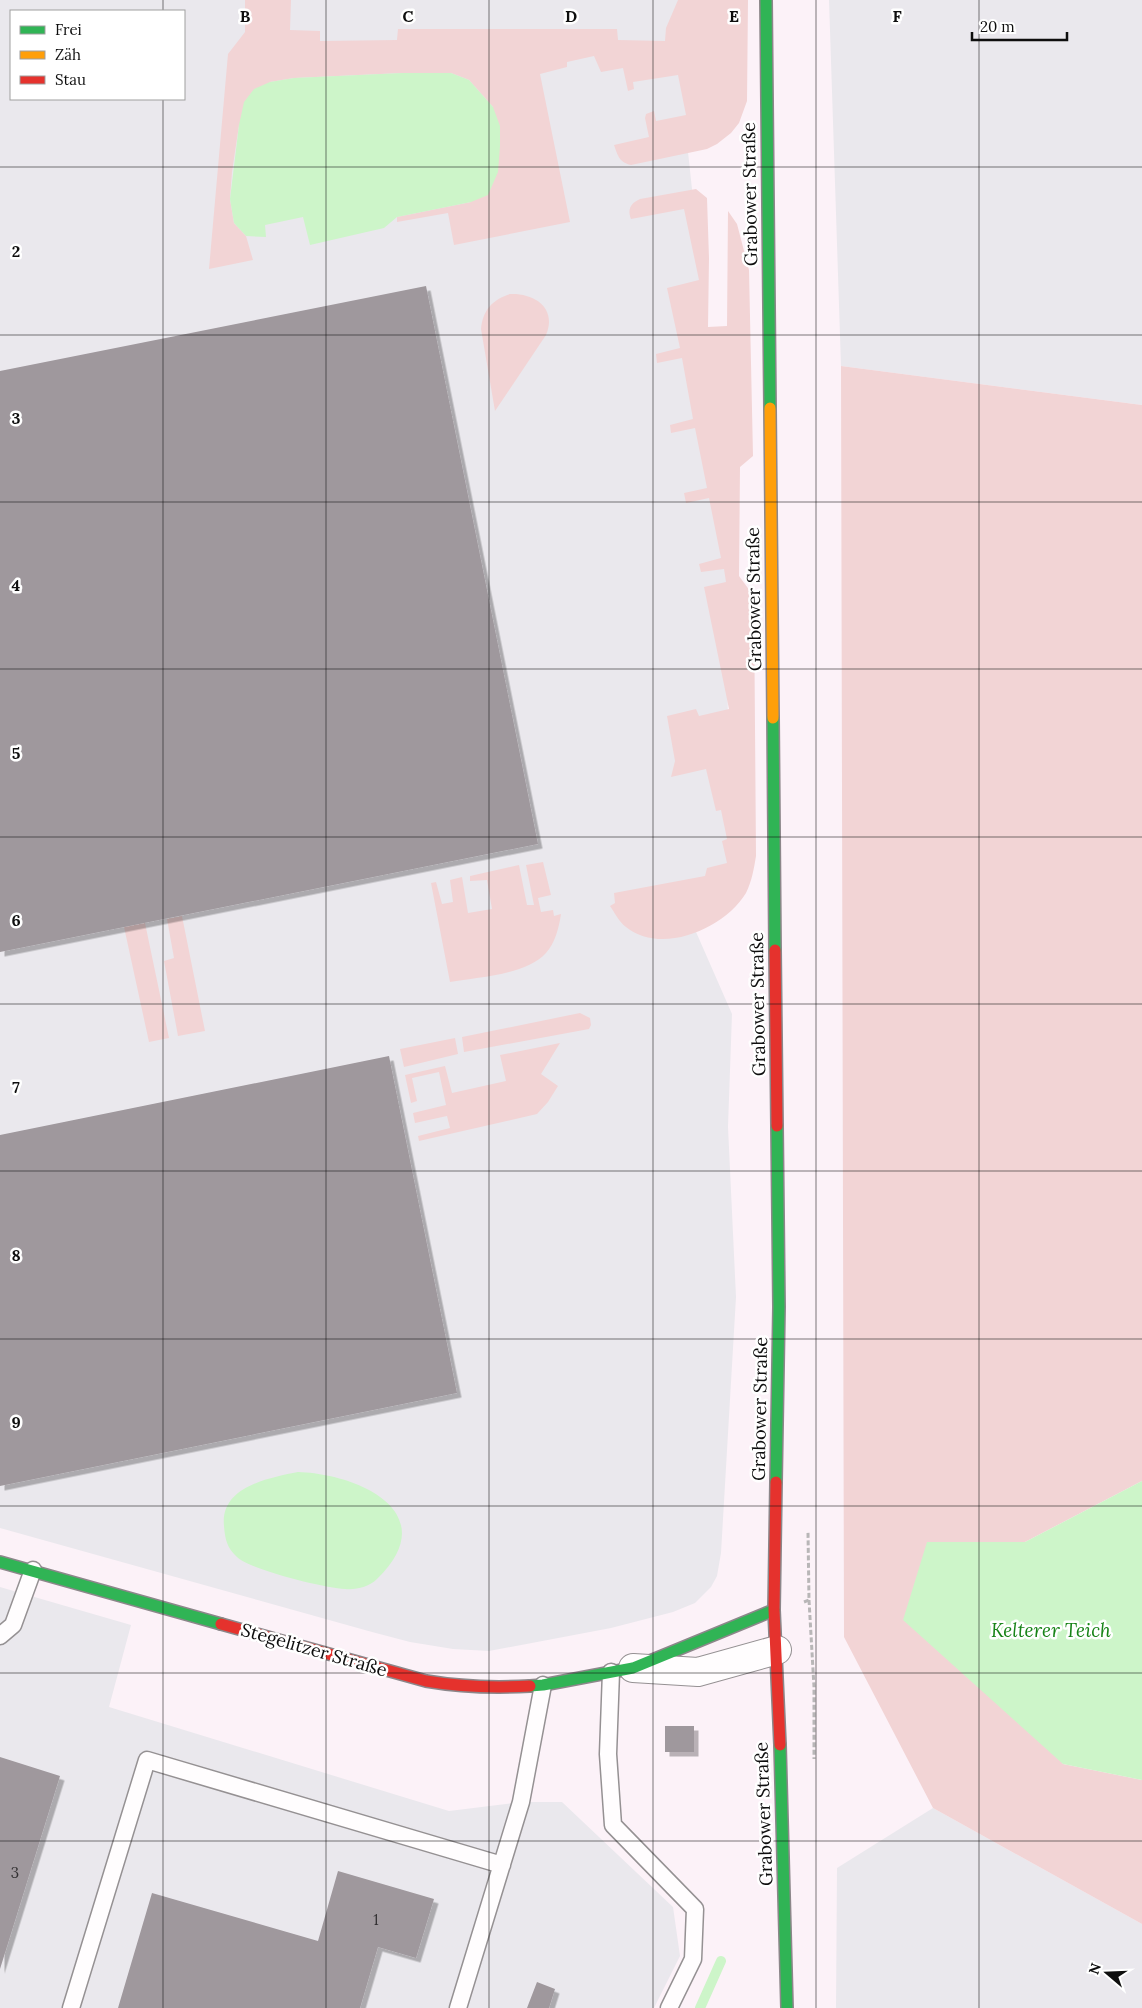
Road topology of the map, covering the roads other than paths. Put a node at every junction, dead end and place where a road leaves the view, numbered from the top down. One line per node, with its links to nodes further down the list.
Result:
1 (766, 0): 4 (street, Grabower Straße)
2 (0, 1562): 3 (street, Stegelitzer Straße)
3 (33, 1570): 5 (lane); 8 (street, Stegelitzer Straße)
4 (774, 1610): 6 (street, Grabower Straße); 7 (street, Stegelitzer Straße)
5 (0, 1636)
6 (777, 1650): 7 (street, Stegelitzer Straße); 13 (street, Grabower Straße)
7 (622, 1670): 8 (street, Stegelitzer Straße); 12 (lane)
8 (543, 1685): 9 (lane)
9 (502, 1865): 10 (lane); 11 (lane)
10 (71, 2008)
11 (458, 2008)
12 (669, 2008)
13 (787, 2008)

